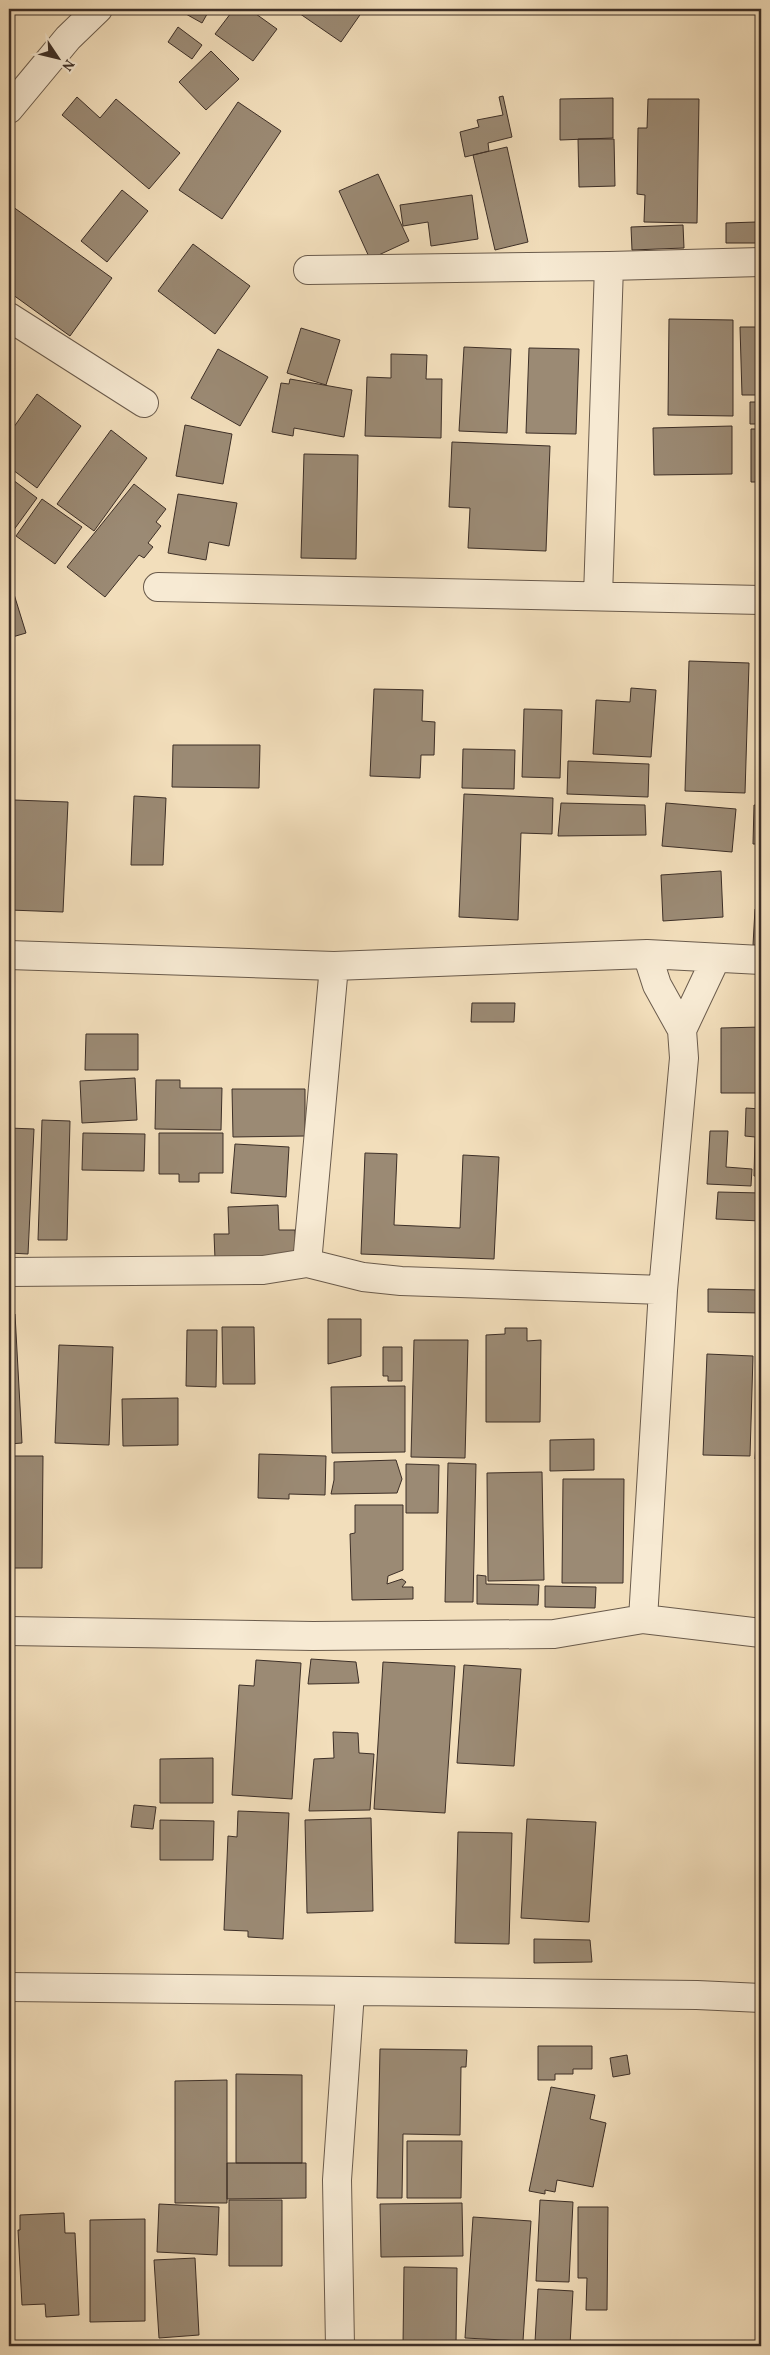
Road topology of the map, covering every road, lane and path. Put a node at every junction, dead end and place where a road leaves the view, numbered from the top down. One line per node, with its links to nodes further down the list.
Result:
1 (98, 9): 2 (street)
2 (9, 109)
3 (761, 262): 4 (street)
4 (609, 266): 5 (street); 9 (street)
5 (308, 270)
6 (9, 318): 7 (street)
7 (144, 403)
8 (158, 587): 9 (street)
9 (598, 596): 10 (street)
10 (761, 600)
11 (647, 954): 13 (street); 15 (street); 16 (street)
12 (9, 955): 15 (street)
13 (716, 958): 14 (street); 16 (street)
14 (761, 960)
15 (334, 966): 17 (street)
16 (682, 1030): 19 (street)
17 (307, 1263): 18 (street); 19 (street)
18 (9, 1272)
19 (663, 1290): 20 (street)
20 (643, 1619): 21 (street); 22 (street)
21 (9, 1631)
22 (761, 1633)
23 (9, 1987): 24 (street)
24 (350, 1992): 25 (street); 26 (street)
25 (761, 1998)
26 (340, 2346)

